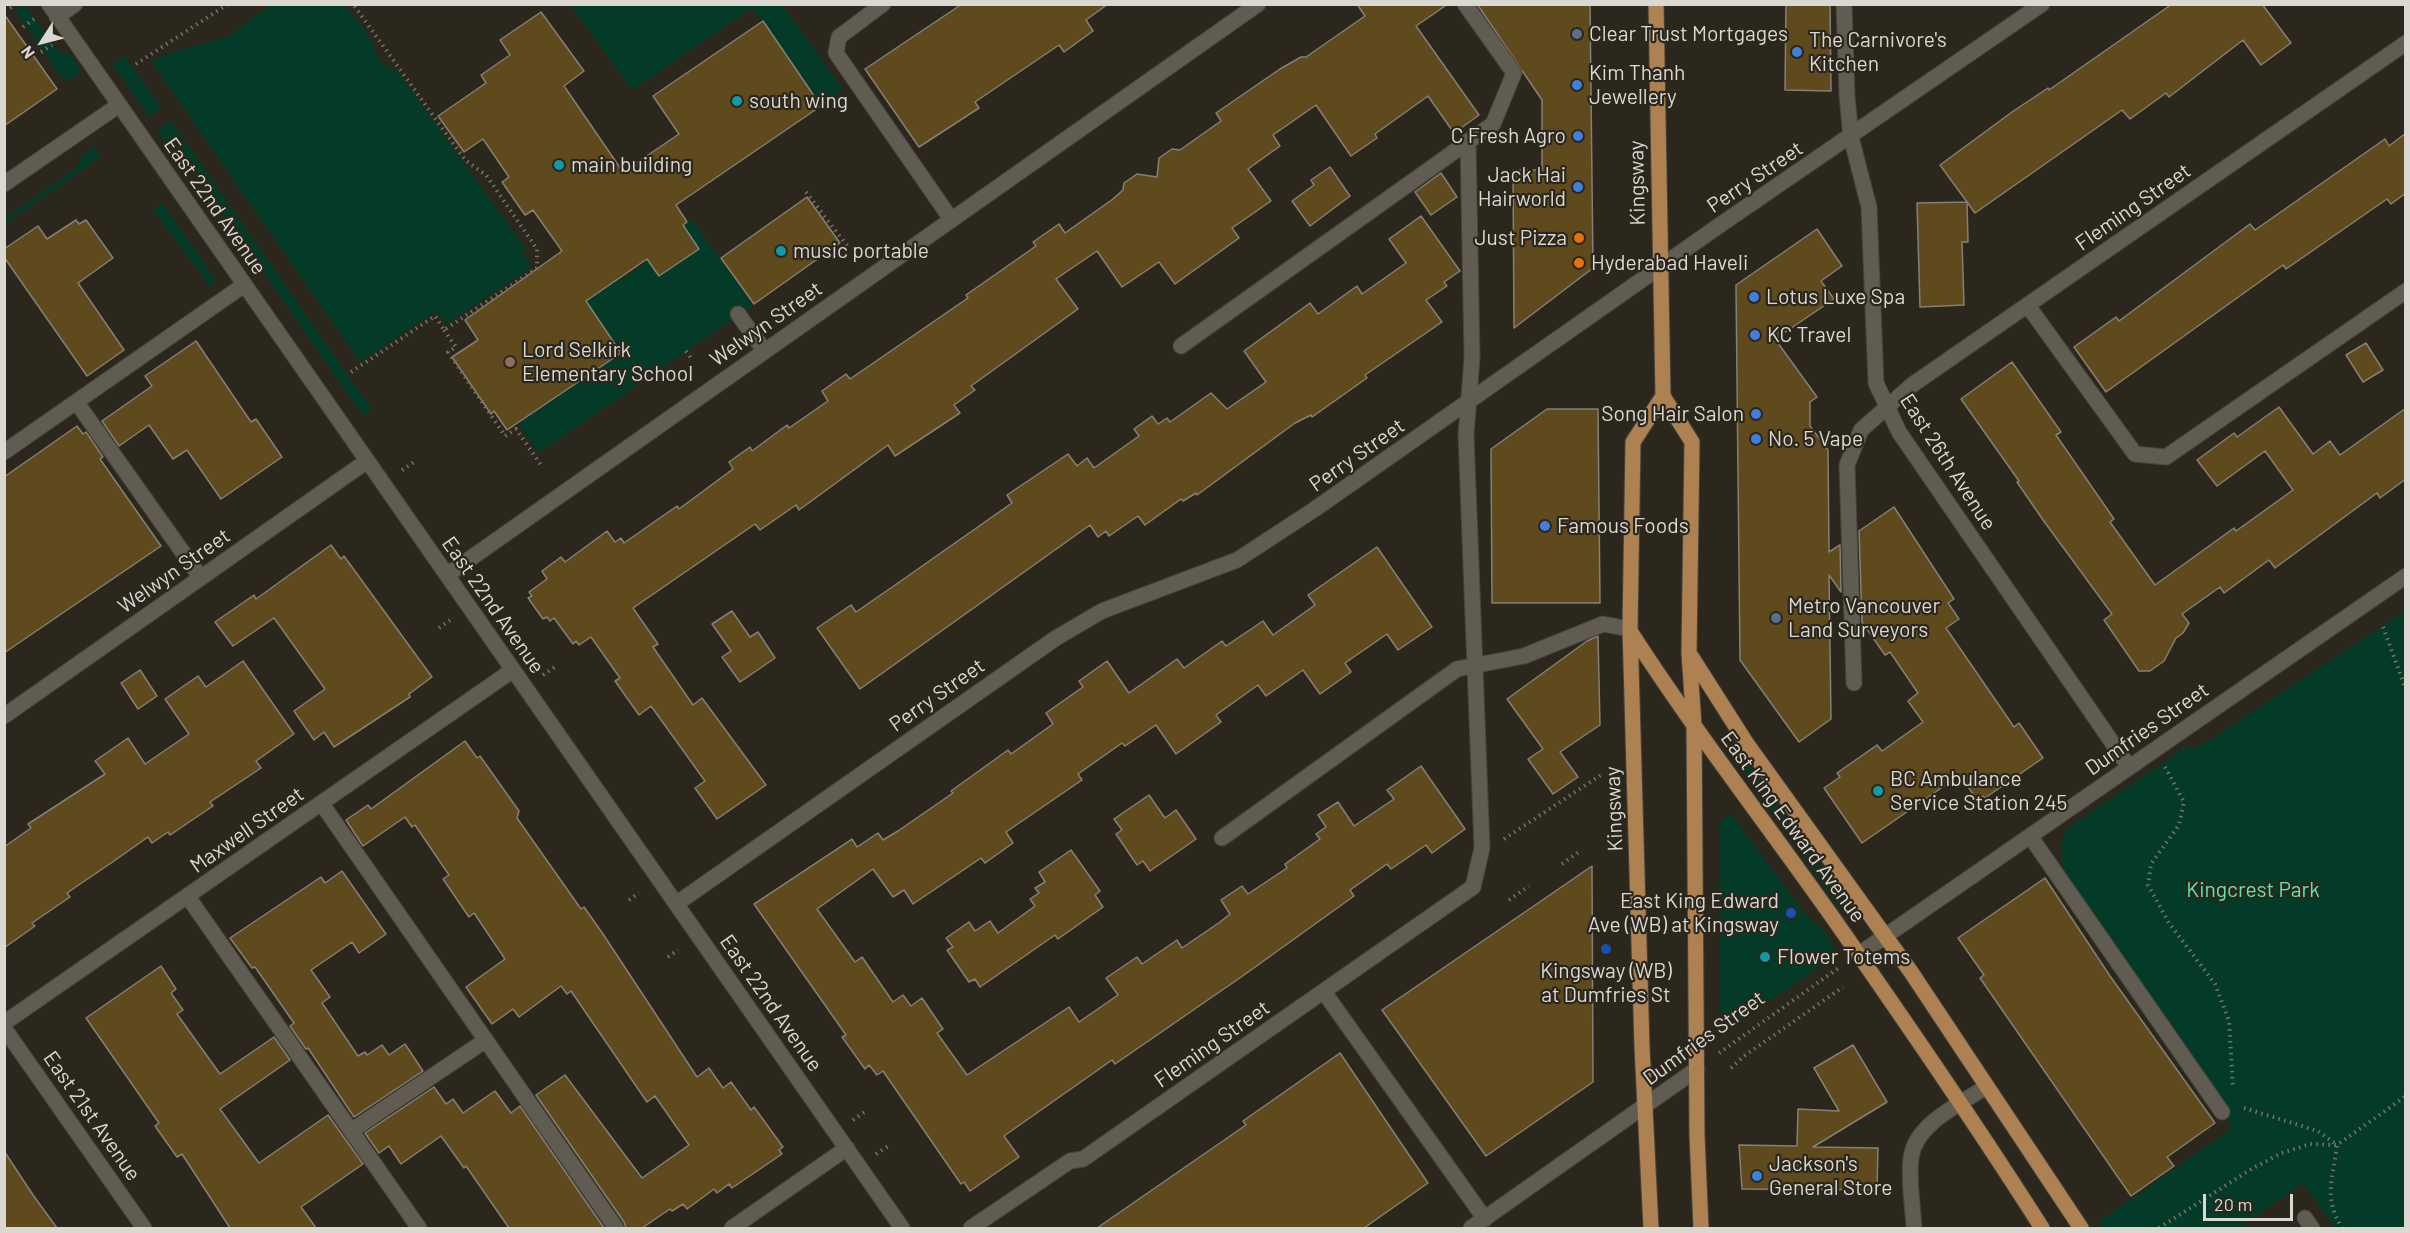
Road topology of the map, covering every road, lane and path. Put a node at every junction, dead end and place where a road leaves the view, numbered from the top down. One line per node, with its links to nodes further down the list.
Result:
1 (75, 4): 10 (street)
2 (228, 4): 16 (path)
3 (353, 4): 29 (path)
4 (883, 4): 22 (street)
5 (1258, 4): 22 (street, Welwyn Street)
6 (1465, 4): 19 (street)
7 (1656, 4): 24 (main road, Kingsway)
8 (1844, 4): 18 (street, East 26th Avenue)
9 (2042, 4): 18 (street, Perry Street)
10 (53, 11): 17 (street, East 22nd Avenue)
11 (34, 18): 12 (path)
12 (23, 27)
13 (2406, 43): 27 (street, Fleming Street)
14 (53, 44): 15 (path)
15 (41, 52)
16 (136, 64)
17 (119, 105): 20 (street); 25 (street, East 22nd Avenue)
18 (1851, 137): 24 (street, Perry Street); 38 (street, East 26th Avenue)
19 (1468, 141): 30 (street); 36 (street)
20 (4, 184)
21 (806, 192): 23 (path)
22 (951, 219): 31 (street, Welwyn Street)
23 (848, 247)
24 (1660, 270): 35 (main road, Kingsway); 36 (street, Perry Street)
25 (244, 285): 37 (street); 40 (street, East 22nd Avenue)
26 (2406, 291): 27 (street)
27 (2028, 306): 38 (street, Fleming Street)
28 (738, 315): 31 (street)
29 (444, 330): 34 (path); 42 (path)
30 (1180, 346)
31 (764, 350): 44 (street, Welwyn Street)
32 (686, 351): 33 (path)
33 (691, 358)
34 (351, 372)
35 (1663, 396): 50 (main road, Kingsway); 51 (main road)
36 (1470, 401): 52 (street); 74 (street, Perry Street)
37 (77, 402): 39 (street); 46 (street)
38 (1886, 406): 56 (street, Fleming Street); 61 (street, East 26th Avenue)
39 (4, 452)
40 (367, 461): 44 (street, East 22nd Avenue); 46 (street, Welwyn Street)
41 (414, 462): 43 (path)
42 (541, 465)
43 (402, 470)
44 (447, 575): 54 (street, East 22nd Avenue)
45 (2406, 576): 61 (street, Dumfries Street)
46 (201, 578): 58 (street, Welwyn Street)
47 (450, 620): 49 (path)
48 (2383, 627): 57 (path)
49 (439, 628)
50 (1630, 630): 52 (street); 59 (main road, East King Edward Avenue); 90 (main road, Kingsway)
51 (1689, 653): 59 (main road); 75 (main road, East King Edward Avenue)
52 (1476, 666): 65 (street); 66 (street)
53 (555, 667): 55 (path)
54 (513, 670): 63 (street, Maxwell Street); 74 (street, East 22nd Avenue)
55 (542, 676)
56 (1854, 683)
57 (2406, 690)
58 (4, 716)
59 (1694, 725): 77 (main road, East King Edward Avenue); 85 (main road)
60 (2162, 763): 87 (path)
61 (2129, 767): 64 (street, Dumfries Street)
62 (1604, 773): 66 (path)
63 (322, 804): 71 (street, Maxwell Street); 83 (street)
64 (2030, 836): 75 (street, Dumfries Street); 93 (street)
65 (1222, 838)
66 (1482, 848): 80 (street, Fleming Street)
67 (1580, 851): 68 (path)
68 (1562, 864)
69 (1529, 886): 73 (path)
70 (639, 893): 72 (path)
71 (188, 897): 81 (street, Maxwell Street); 95 (street)
72 (629, 900)
73 (1509, 900)
74 (676, 904): 98 (street, East 22nd Avenue)
75 (1885, 936): 77 (street, Dumfries Street); 86 (main road, East King Edward Avenue)
76 (678, 950): 78 (path)
77 (1858, 955): 85 (path, Dumfries Street); 89 (main road, East King Edward Avenue)
78 (668, 957)
79 (1843, 987): 84 (path)
80 (1324, 992): 100 (street); 106 (street, Fleming Street)
81 (4, 1023)
82 (4, 1028): 101 (street, East 21st Avenue)
83 (486, 1040): 95 (street); 103 (street)
84 (1731, 1068)
85 (1697, 1069): 90 (street, Dumfries Street); 109 (main road)
86 (1986, 1087): 89 (street); 112 (main road, East King Edward Avenue)
87 (2234, 1091)
88 (2406, 1096): 97 (path)
89 (1961, 1104): 110 (street); 111 (main road, East King Edward Avenue)
90 (1645, 1106): 100 (street, Dumfries Street); 108 (main road, Kingsway)
91 (2242, 1107): 97 (path)
92 (866, 1111): 94 (path)
93 (2222, 1112)
94 (852, 1121)
95 (351, 1131): 102 (street)
96 (890, 1145): 99 (path)
97 (2337, 1145): 113 (path); 114 (path)
98 (847, 1148): 104 (street); 105 (street, East 22nd Avenue)
99 (876, 1155)
100 (1485, 1219): 107 (street, Dumfries Street)
101 (144, 1228)
102 (419, 1228)
103 (616, 1228)
104 (732, 1228)
105 (903, 1228)
106 (971, 1228)
107 (1471, 1228)
108 (1651, 1228)
109 (1701, 1228)
110 (1914, 1228)
111 (2042, 1228)
112 (2081, 1228)
113 (2159, 1228)
114 (2342, 1228)

